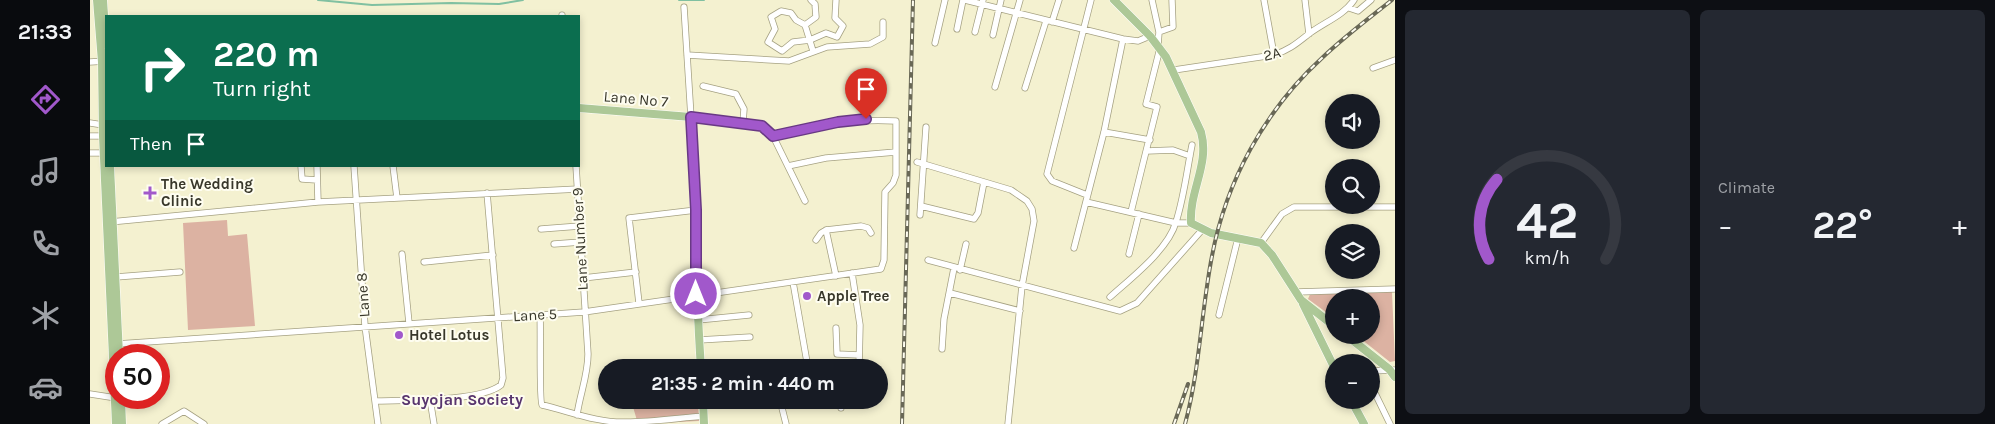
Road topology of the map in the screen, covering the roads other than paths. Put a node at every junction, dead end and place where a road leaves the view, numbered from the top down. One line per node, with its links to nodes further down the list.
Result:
1 (97, 0): 42 (main road)
2 (103, 0): 26 (main road)
3 (811, 0): 25 (street)
4 (836, 0): 35 (street)
5 (945, 0): 36 (street)
6 (964, 0): 18 (street); 27 (street)
7 (1001, 0): 20 (street)
8 (1020, 0): 22 (street)
9 (1059, 0): 24 (street)
10 (1092, 0): 28 (street)
11 (1114, 0): 33 (main road)
12 (1152, 0): 30 (street)
13 (1172, 0): 30 (street)
14 (1264, 0): 39 (street)
15 (1305, 0): 31 (street)
16 (1354, 0): 21 (street, 2A)
17 (1371, 0): 21 (street)
18 (983, 2): 20 (street); 29 (street)
19 (684, 6): 40 (street)
20 (999, 8): 22 (street); 32 (street)
21 (1349, 8): 31 (street, 2A)
22 (1016, 12): 24 (street); 47 (street)
23 (884, 22): 38 (street)
24 (1049, 22): 28 (street); 48 (street)
25 (805, 25): 35 (street); 35 (street)
26 (105, 29)
27 (957, 29)
28 (1083, 29): 34 (street); 83 (street)
29 (975, 32)
30 (1159, 32): 37 (street)
31 (1309, 34): 39 (street, 2A)
32 (993, 35)
33 (1150, 36): 34 (street); 37 (main road)
34 (1123, 39): 56 (street)
35 (810, 40): 38 (street)
36 (935, 42)
37 (1159, 47): 45 (main road); 60 (street)
38 (813, 51): 40 (street)
39 (1274, 55): 45 (street, 2A)
40 (687, 56): 51 (street)
41 (1395, 60): 44 (street)
42 (104, 61): 43 (street); 49 (main road)
43 (90, 62)
44 (1373, 68)
45 (1174, 70): 95 (main road)
46 (703, 86): 52 (street)
47 (995, 87)
48 (1025, 88)
49 (104, 93): 54 (main road)
50 (580, 108): 51 (main road, Lane No 7)
51 (691, 117): 52 (street); 89 (main road)
52 (743, 122): 59 (street)
53 (90, 123): 54 (street)
54 (103, 125): 58 (main road)
55 (926, 127): 69 (street)
56 (1104, 132): 60 (street); 83 (street)
57 (90, 136): 58 (street)
58 (103, 136): 65 (main road)
59 (773, 136): 63 (street); 70 (street)
60 (1150, 140): 62 (street)
61 (1192, 145): 66 (street)
62 (1148, 151): 66 (street); 90 (street)
63 (896, 152): 70 (street); 116 (street, Lane 5)
64 (90, 153): 65 (street)
65 (104, 153): 68 (main road)
66 (1190, 156): 94 (street)
67 (917, 162): 69 (street)
68 (105, 164)
69 (925, 164): 79 (street); 87 (street)
70 (788, 166): 84 (street)
71 (105, 167): 93 (main road)
72 (110, 167): 93 (main road)
73 (301, 167): 78 (street)
74 (317, 167): 78 (street)
75 (354, 167): 86 (street, Lane 8)
76 (393, 167): 82 (street)
77 (576, 167): 80 (street, Lane Number 9)
78 (317, 180): 85 (street)
79 (984, 182): 87 (street); 121 (street)
80 (578, 188): 81 (street); 96 (street, Lane Number 9)
81 (487, 193): 82 (street); 109 (street)
82 (397, 198): 86 (street)
83 (1086, 198): 90 (street); 107 (street)
84 (805, 201)
85 (318, 202): 86 (street); 93 (street)
86 (356, 202): 138 (street, Lane 8)
87 (921, 206): 92 (street)
88 (1395, 207): 104 (street)
89 (696, 210): 115 (street); 125 (main road)
90 (1131, 212): 91 (street)
91 (1139, 214): 94 (street); 110 (street)
92 (920, 215)
93 (110, 222): 118 (main road); 142 (main road)
94 (1176, 223): 95 (street); 126 (street)
95 (1191, 223): 99 (main road)
96 (580, 226): 97 (street); 103 (street, Lane Number 9)
97 (541, 229)
98 (826, 230): 100 (street); 102 (street); 117 (street)
99 (1202, 230): 101 (main road); 121 (street)
100 (871, 233)
101 (1238, 238): 104 (main road); 133 (street)
102 (816, 240)
103 (581, 242): 105 (street); 119 (street, Lane Number 9)
104 (1260, 243): 123 (main road)
105 (554, 244)
106 (966, 244): 113 (street)
107 (1074, 248)
108 (402, 254): 137 (street)
109 (493, 254): 112 (street); 134 (street)
110 (1129, 254)
111 (928, 260): 113 (street)
112 (424, 262)
113 (957, 269): 121 (street); 124 (street)
114 (180, 272): 118 (street)
115 (636, 272): 119 (street); 128 (street)
116 (852, 273): 117 (street, Lane 5); 146 (street)
117 (836, 276): 120 (street, Lane 5)
118 (116, 277): 142 (main road)
119 (583, 278): 130 (street, Lane Number 9)
120 (792, 282): 125 (street, Lane 5); 148 (street)
121 (1022, 286): 129 (street)
122 (1395, 289): 123 (street)
123 (1296, 292): 127 (main road)
124 (950, 293): 129 (street); 144 (street)
125 (696, 294): 128 (street, Lane 5); 136 (main road)
126 (1110, 297)
127 (1301, 300): 135 (main road); 145 (main road)
128 (639, 303): 130 (street, Lane 5)
129 (1020, 311): 171 (street)
130 (584, 312): 131 (street, Lane 5); 161 (street, Lane Number 9)
131 (540, 314): 134 (street, Lane 5); 161 (street)
132 (749, 315): 136 (street)
133 (1219, 315)
134 (499, 317): 137 (street, Lane 5); 154 (street)
135 (1325, 319)
136 (698, 320): 141 (main road)
137 (410, 323): 138 (street, Lane 5)
138 (365, 326): 142 (street, Lane 5); 155 (street, Lane 8)
139 (836, 328): 146 (street)
140 (750, 337): 141 (street)
141 (699, 340): 147 (main road)
142 (116, 344)
143 (1358, 344): 150 (main road)
144 (942, 349)
145 (1328, 354)
146 (859, 355): 149 (street)
147 (700, 359)
148 (806, 359)
149 (859, 359)
150 (1392, 370): 151 (main road)
151 (1395, 377)
152 (90, 394): 153 (street)
153 (105, 396)
154 (430, 399): 155 (street); 169 (street)
155 (375, 401): 168 (street, Lane 8)
156 (1380, 403): 173 (street)
157 (117, 409): 164 (main road)
158 (120, 409): 165 (main road)
159 (782, 409): 170 (street)
160 (1356, 409): 172 (main road)
161 (578, 415): 163 (street)
162 (704, 420): 163 (street)
163 (606, 422)
164 (116, 424)
165 (122, 424)
166 (162, 424): 167 (street)
167 (204, 424)
168 (378, 424)
169 (434, 424)
170 (786, 424)
171 (1008, 424)
172 (1364, 424)
173 (1390, 424)

